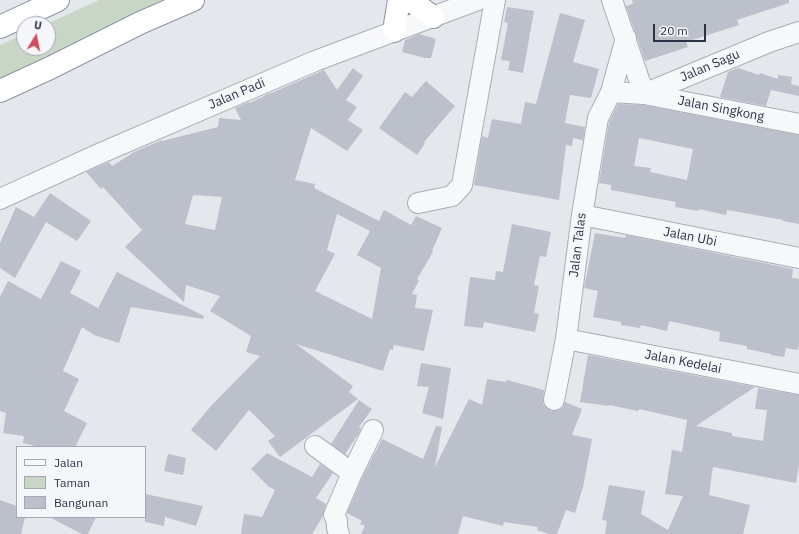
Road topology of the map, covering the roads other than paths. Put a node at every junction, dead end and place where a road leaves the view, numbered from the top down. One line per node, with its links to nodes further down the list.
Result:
1 (58, 0): 9 (highway)
2 (193, 0): 13 (highway)
3 (399, 0): 10 (highway)
4 (410, 0): 8 (highway)
5 (478, 0): 8 (street, Jalan Padi)
6 (495, 0): 18 (street)
7 (612, 0): 12 (street)
8 (433, 16): 10 (street, Jalan Padi)
9 (0, 27)
10 (394, 31): 17 (street, Jalan Padi)
11 (799, 32): 15 (street, Jalan Sagu)
12 (626, 38): 14 (street, Jalan Talas); 15 (street)
13 (0, 91)
14 (611, 92): 15 (street); 19 (street, Jalan Talas)
15 (644, 94): 16 (street, Jalan Singkong)
16 (799, 124)
17 (0, 199)
18 (418, 203)
19 (582, 216): 20 (street, Jalan Ubi); 21 (street, Jalan Talas)
20 (799, 258)
21 (566, 339): 22 (street, Jalan Kedelai); 23 (street, Jalan Talas)
22 (799, 384)
23 (554, 400)
24 (373, 430): 26 (street)
25 (315, 446): 26 (street)
26 (352, 473): 27 (street)
27 (339, 534)

